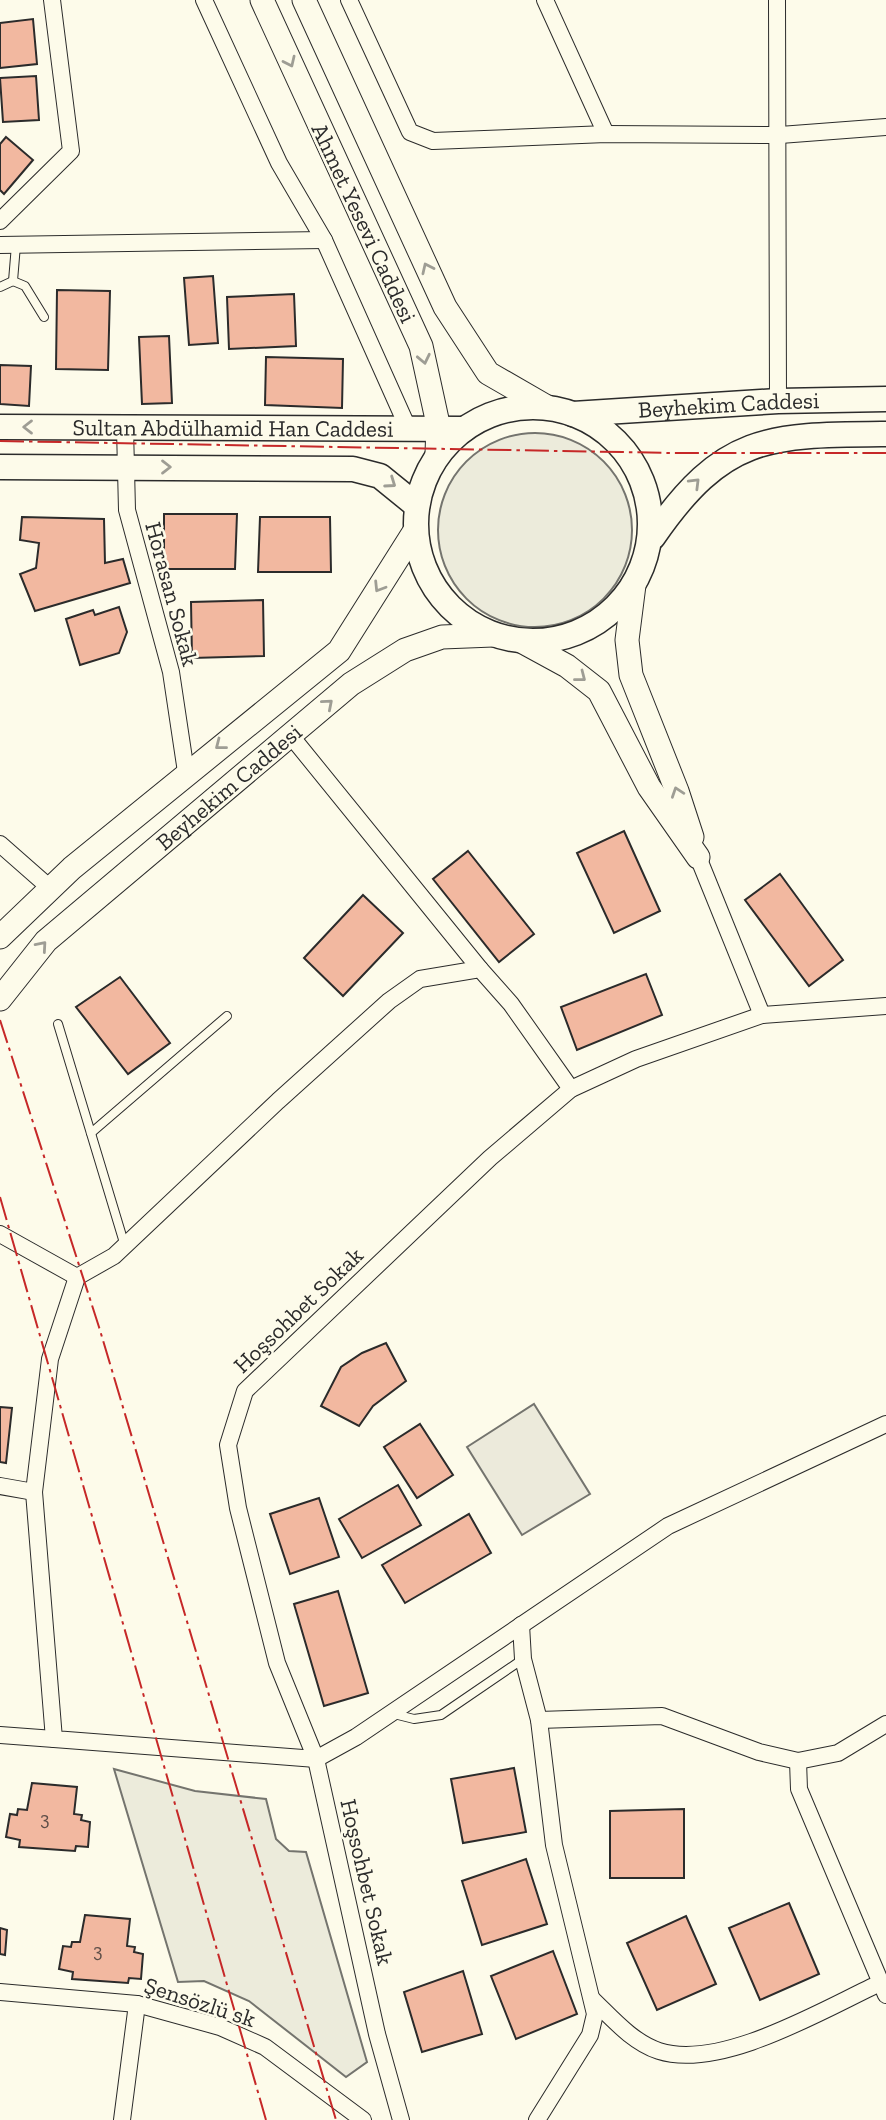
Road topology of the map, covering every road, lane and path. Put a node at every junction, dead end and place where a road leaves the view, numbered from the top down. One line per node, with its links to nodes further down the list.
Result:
1 (52, 0): 11 (street)
2 (204, 0): 12 (street)
3 (262, 0): 25 (main road, Ahmet Yesevi Caddesi, one-way to 25)
4 (304, 0): 19 (main road, Ahmet Yesevi Caddesi, one-way to 4)
5 (349, 0): 9 (street)
6 (545, 0): 9 (street)
7 (777, 0): 10 (street)
8 (886, 127): 10 (street)
9 (606, 134): 10 (street)
10 (779, 135): 18 (street)
11 (0, 221)
12 (324, 240): 13 (street); 24 (street)
13 (8, 245): 14 (lane)
14 (13, 281): 15 (lane); 16 (lane)
15 (0, 287)
16 (44, 317)
17 (886, 399): 18 (main road, Beyhekim Caddesi)
18 (778, 401): 20 (main road, Beyhekim Caddesi)
19 (547, 407): 20 (main road); 26 (main road)
20 (573, 414): 33 (main road)
21 (0, 427): 22 (main road, Sultan Abdülhamid Han Caddesi, one-way to 21)
22 (125, 428): 23 (main road, Sultan Abdülhamid Han Caddesi); 30 (street, Horasan Sokak)
23 (330, 428): 24 (main road, Sultan Abdülhamid Han Caddesi); 31 (main road)
24 (408, 428): 25 (main road, Sultan Abdülhamid Han Caddesi)
25 (437, 428): 26 (main road, Sultan Abdülhamid Han Caddesi); 28 (main road, Ahmet Yesevi Caddesi)
26 (464, 429): 28 (main road)
27 (886, 434): 33 (main road, Beyhekim Caddesi, one-way to 27)
28 (438, 454): 32 (main road)
29 (0, 467): 30 (main road, Sultan Abdülhamid Han Caddesi)
30 (123, 467): 31 (main road, Sultan Abdülhamid Han Caddesi, one-way to 31); 38 (street, Horasan Sokak)
31 (329, 468): 32 (main road, Sultan Abdülhamid Han Caddesi, one-way to 32)
32 (416, 518): 35 (main road); 38 (main road, Beyhekim Caddesi, one-way to 38)
33 (653, 537): 34 (main road)
34 (634, 585): 36 (main road); 40 (main road, one-way to 34)
35 (493, 635): 36 (main road); 37 (main road, Beyhekim Caddesi, one-way to 35)
36 (523, 642): 40 (main road, one-way to 40)
37 (291, 736): 43 (street); 44 (main road, Beyhekim Caddesi, one-way to 37)
38 (186, 772): 41 (main road, Beyhekim Caddesi)
39 (0, 844): 41 (street)
40 (698, 857): 46 (street)
41 (50, 888): 42 (main road, Beyhekim Caddesi)
42 (0, 937)
43 (480, 969): 49 (street); 52 (street)
44 (0, 999)
45 (886, 1006): 46 (street, Hoşsohbet Sokak)
46 (762, 1015): 49 (street, Hoşsohbet Sokak)
47 (228, 1016): 50 (lane)
48 (58, 1024): 50 (lane)
49 (571, 1089): 64 (street, Hoşsohbet Sokak)
50 (91, 1133): 52 (lane)
51 (0, 1234): 53 (street)
52 (125, 1246): 53 (street)
53 (77, 1277): 56 (street)
54 (886, 1424): 57 (street)
55 (0, 1486): 56 (street)
56 (34, 1492): 63 (street)
57 (522, 1625): 58 (street); 59 (street)
58 (523, 1659): 59 (lane); 60 (street)
59 (392, 1713): 64 (street)
60 (539, 1720): 65 (street); 68 (street)
61 (886, 1724): 65 (street)
62 (0, 1735): 63 (street)
63 (54, 1739): 64 (street)
64 (316, 1759): 72 (street, Hoşsohbet Sokak)
65 (798, 1762): 66 (street)
66 (883, 1989): 68 (street)
67 (0, 1992): 69 (street, Şensözlü sk)
68 (592, 1998): 73 (street)
69 (137, 2004): 70 (street); 71 (street, Şensözlü sk)
70 (122, 2120)
71 (363, 2120)
72 (401, 2120)
73 (537, 2120)

